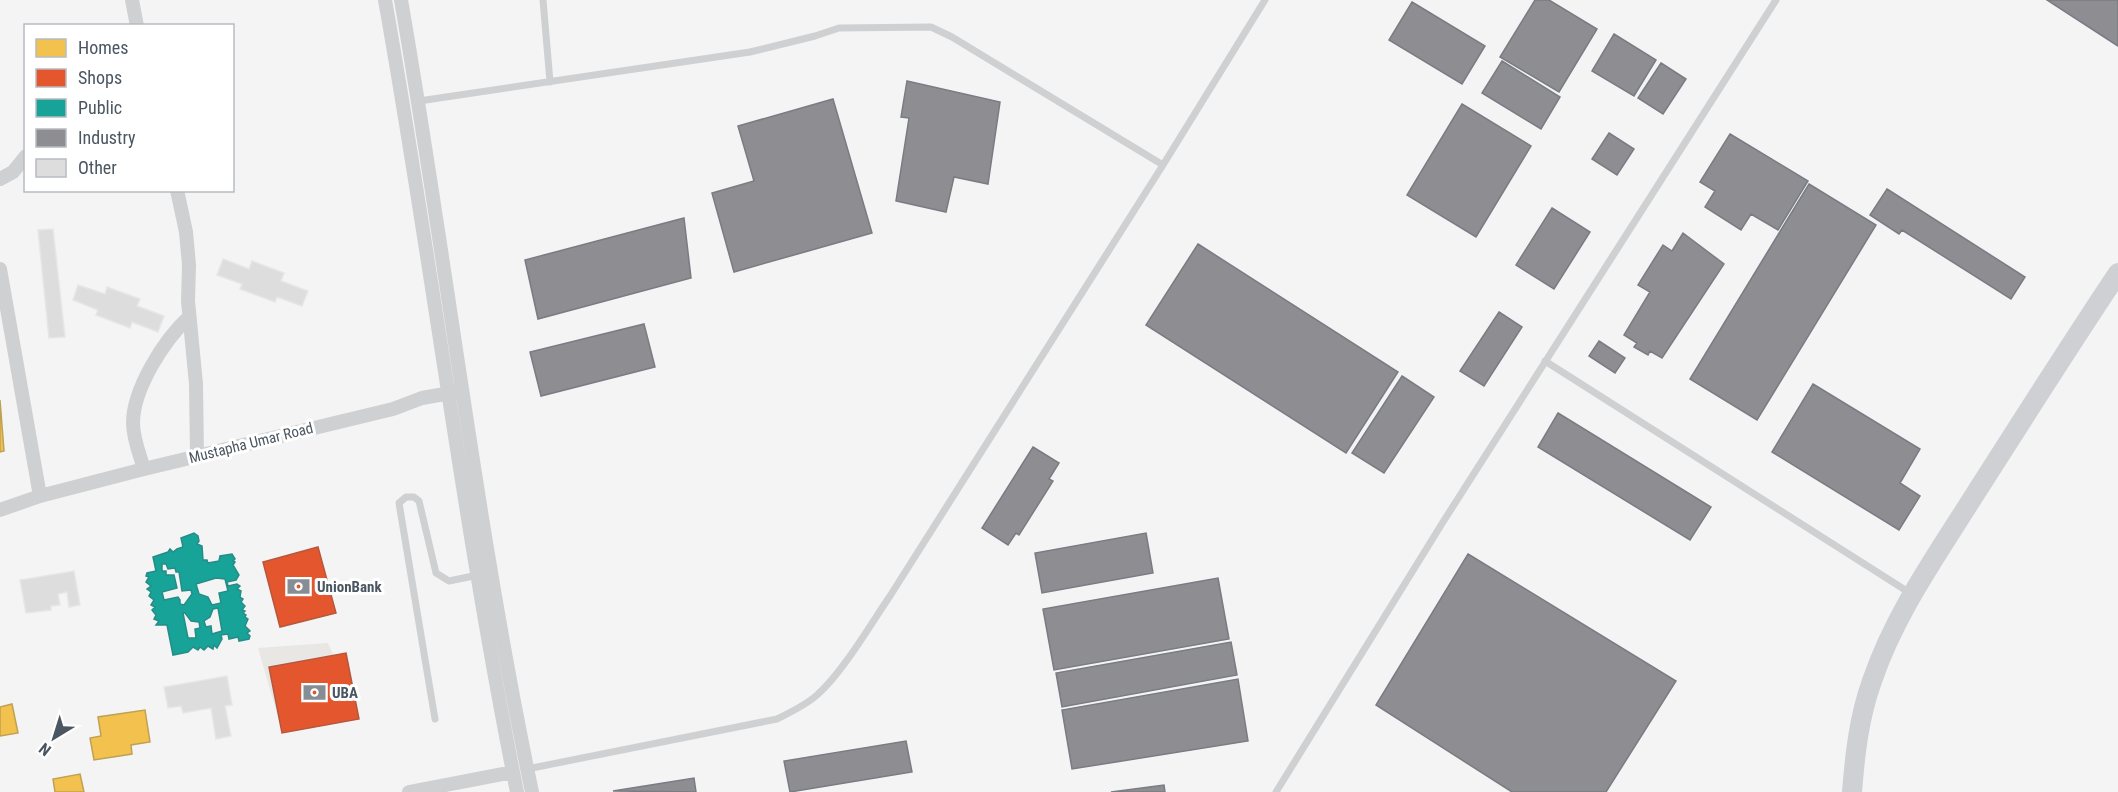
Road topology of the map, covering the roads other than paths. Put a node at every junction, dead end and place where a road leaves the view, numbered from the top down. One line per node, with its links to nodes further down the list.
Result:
1 (132, 0): 7 (street)
2 (386, 0): 18 (street)
3 (401, 0): 9 (street)
4 (543, 0): 8 (lane)
5 (1265, 0): 11 (lane)
6 (1776, 0): 17 (lane)
7 (137, 24)
8 (550, 82): 9 (lane); 11 (lane)
9 (418, 101): 18 (street)
10 (24, 158): 12 (street)
11 (1163, 165): 26 (lane)
12 (0, 179)
13 (177, 192): 16 (street)
14 (0, 269): 21 (street)
15 (2118, 273): 24 (main road)
16 (189, 317): 19 (street); 20 (street)
17 (1545, 361): 24 (lane); 31 (lane)
18 (455, 392): 19 (street, Mustapha Umar Road); 23 (street); 26 (street)
19 (197, 457): 20 (street, Mustapha Umar Road)
20 (144, 469): 21 (street, Mustapha Umar Road)
21 (40, 496): 22 (street, Mustapha Umar Road)
22 (0, 510)
23 (478, 575): 25 (lane); 27 (street)
24 (1912, 595): 32 (main road)
25 (435, 719)
26 (527, 769): 30 (street)
27 (513, 772): 28 (street); 29 (street)
28 (409, 792)
29 (516, 792)
30 (532, 792)
31 (1276, 792)
32 (1852, 792)

